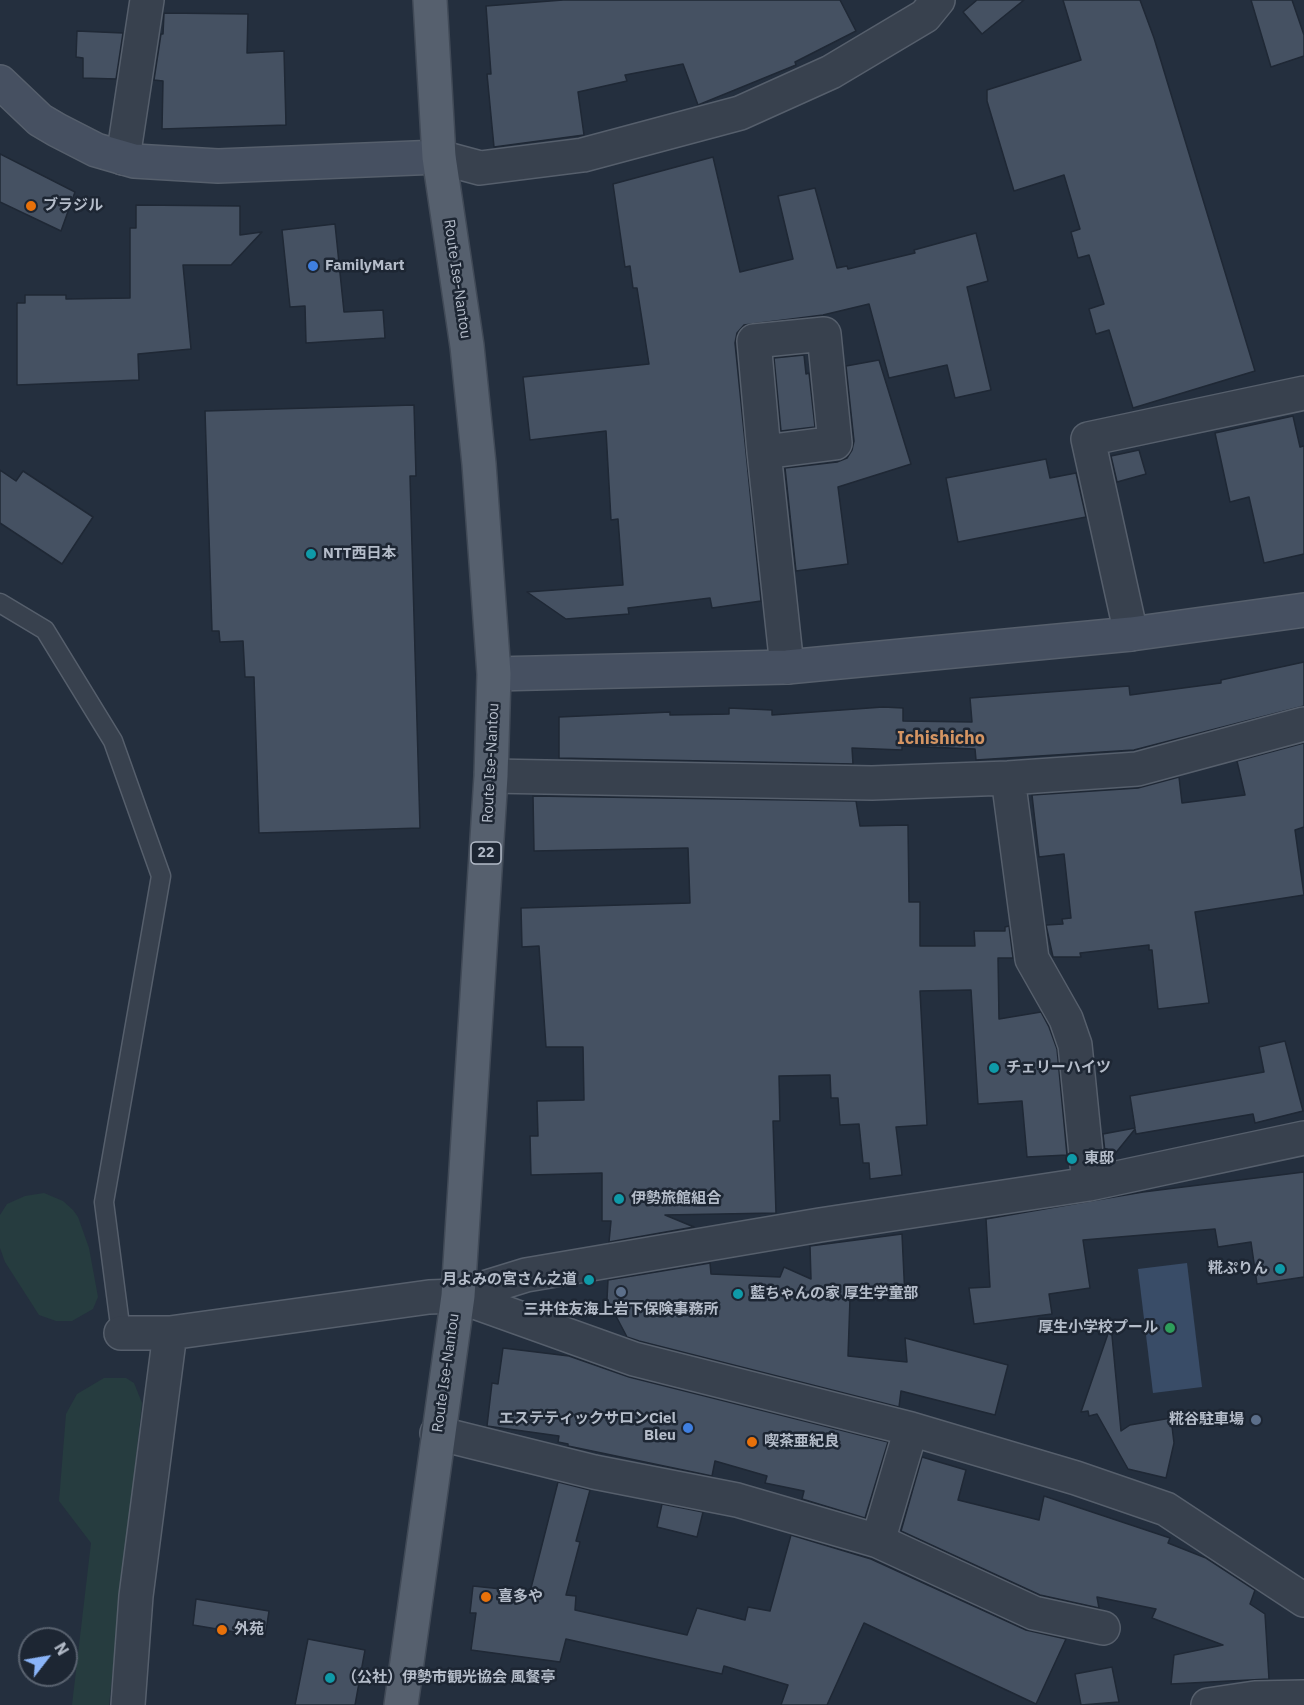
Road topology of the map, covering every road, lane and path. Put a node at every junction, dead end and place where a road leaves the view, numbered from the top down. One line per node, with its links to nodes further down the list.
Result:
1 (147, 0): 6 (street)
2 (430, 0): 5 (main road, Route Ise-Nantou / 22)
3 (938, 0): 5 (street)
4 (0, 82): 6 (street)
5 (439, 157): 6 (street); 13 (main road, Route Ise-Nantou / 22)
6 (123, 158)
7 (1304, 393): 11 (street)
8 (764, 452): 12 (street)
9 (0, 603): 20 (lane)
10 (1304, 610): 11 (street)
11 (1131, 634): 12 (street)
12 (787, 667): 13 (street)
13 (494, 674): 15 (main road, Route Ise-Nantou / 22)
14 (1304, 724): 16 (street)
15 (491, 776): 16 (street); 19 (main road, Route Ise-Nantou / 22)
16 (1008, 778): 18 (street)
17 (1304, 1138): 18 (street)
18 (1089, 1184): 19 (street)
19 (458, 1296): 21 (street); 22 (street); 23 (main road, Route Ise-Nantou / 22)
20 (121, 1333): 21 (street)
21 (170, 1333): 28 (street)
22 (911, 1429): 24 (street); 25 (street)
23 (437, 1433): 24 (street); 29 (main road, Route Ise-Nantou / 22)
24 (878, 1541): 26 (street)
25 (1304, 1600)
26 (1103, 1628)
27 (1304, 1697): 30 (street)
28 (128, 1705)
29 (401, 1705)
30 (1208, 1705)

